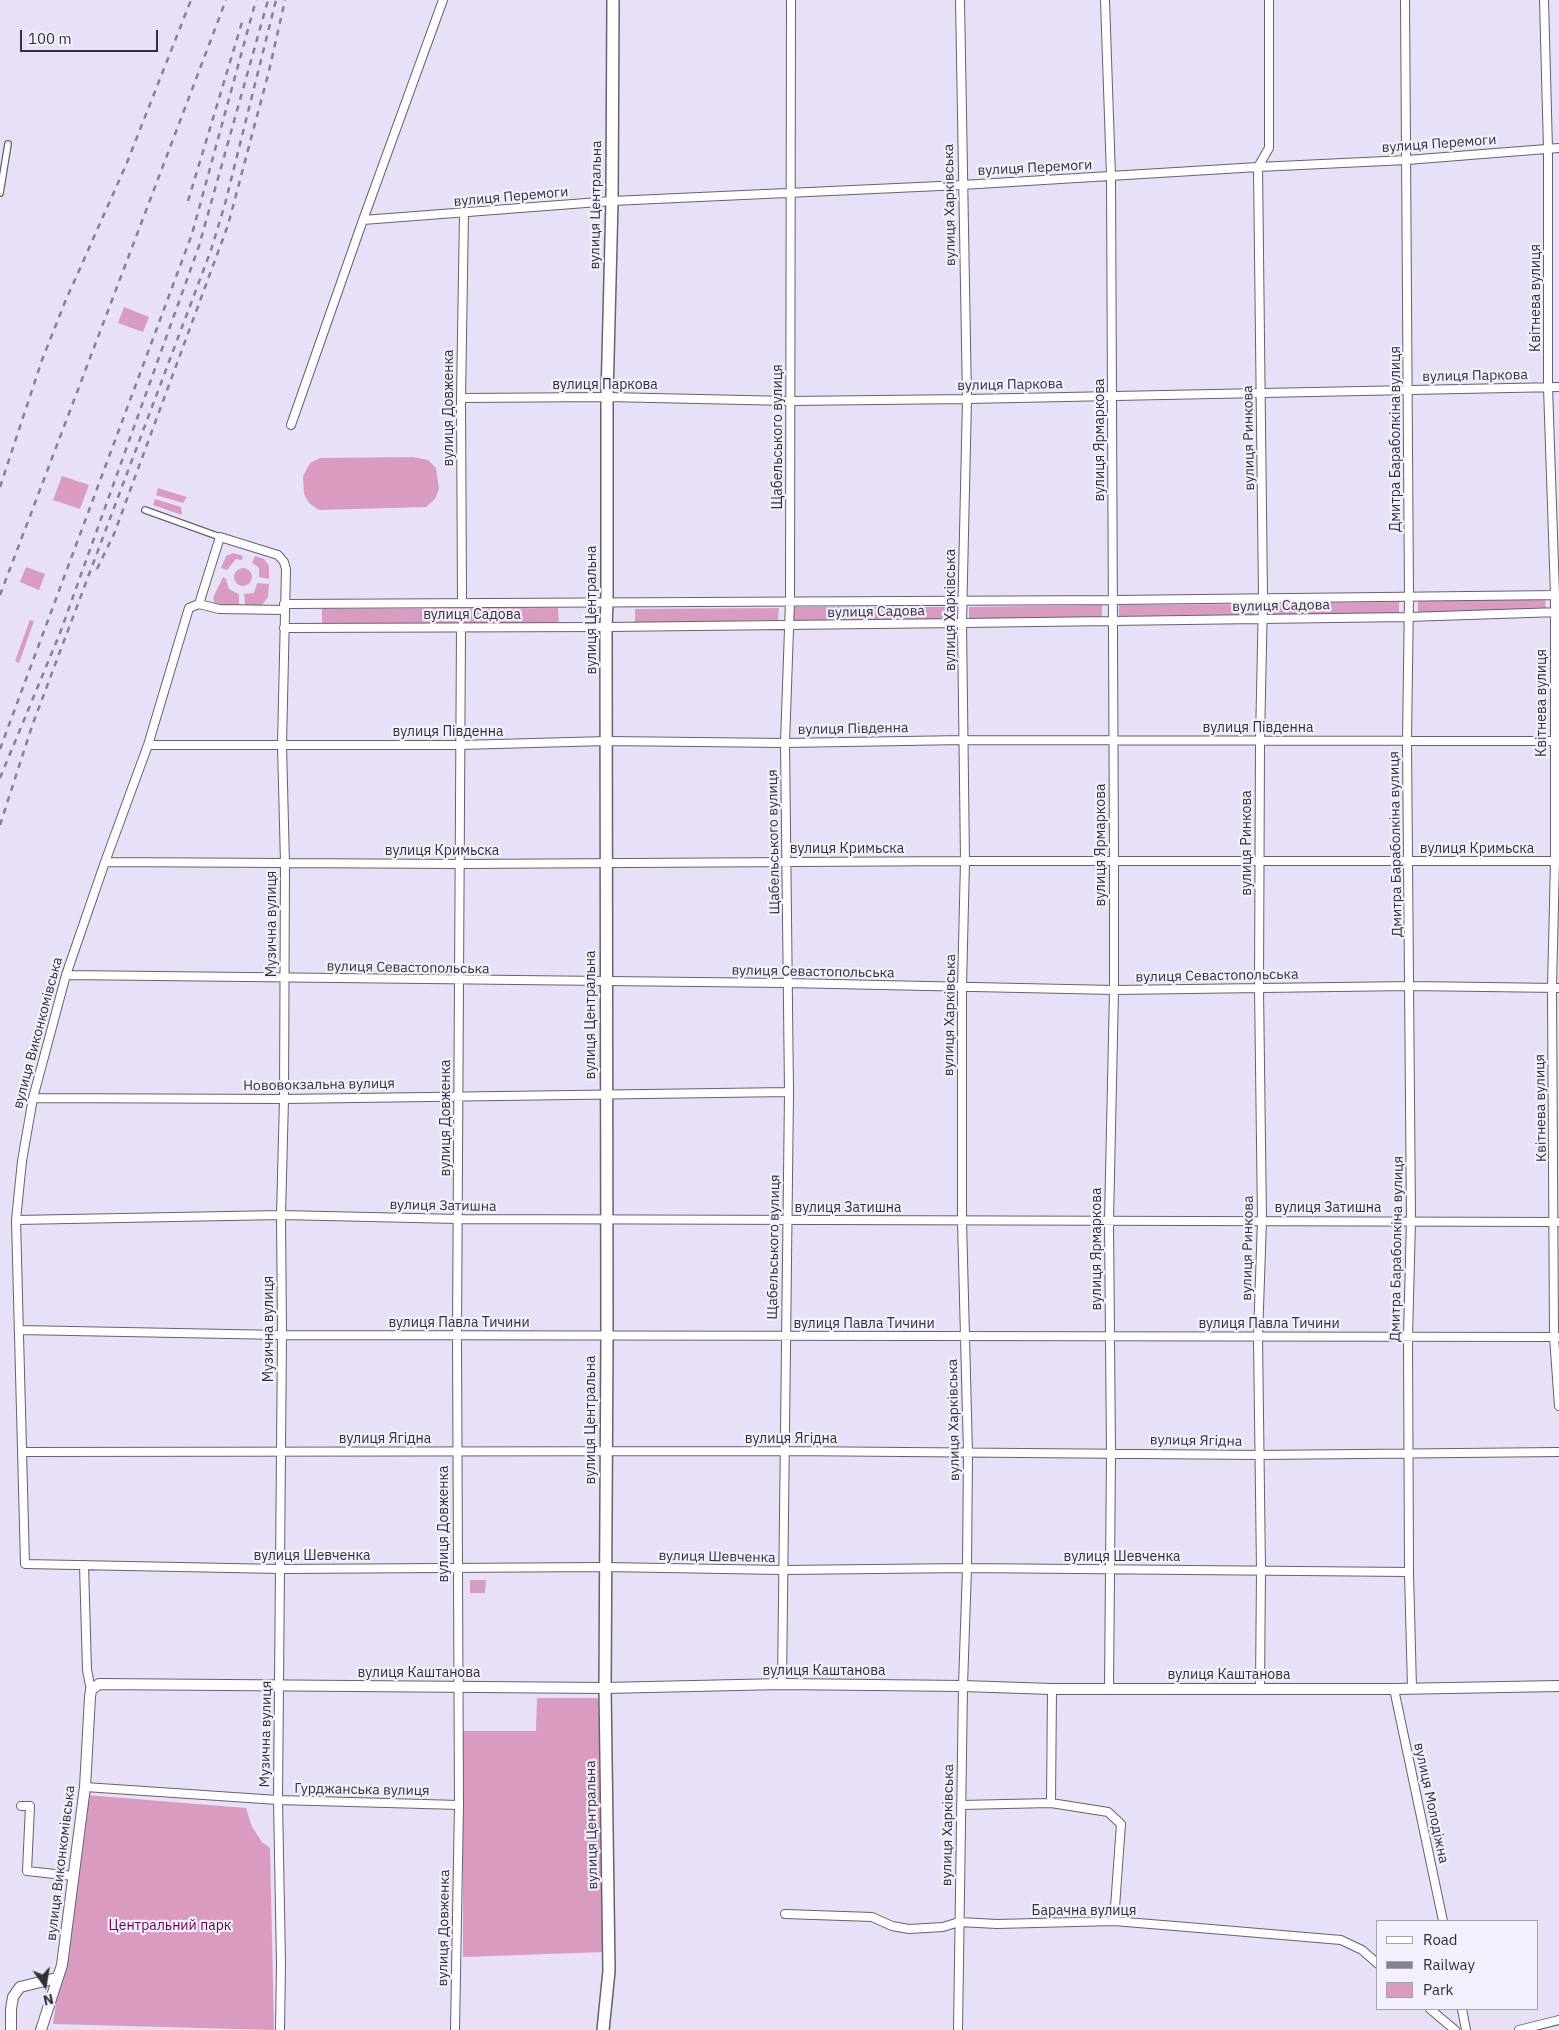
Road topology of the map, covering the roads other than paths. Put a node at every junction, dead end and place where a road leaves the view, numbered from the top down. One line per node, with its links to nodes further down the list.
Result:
1 (613, 0): 18 (main road, вулиця Центральна)
2 (791, 0): 16 (street, Щабельського вулиця)
3 (960, 0): 15 (street, вулиця Харківська)
4 (1105, 0): 14 (street, вулиця Ярмаркова)
5 (1269, 0): 13 (street, вулиця Ринкова)
6 (1405, 0): 12 (street, Дмитра Бараболкіна вулиця)
7 (1544, 0): 11 (street, Квітнева вулиця)
8 (440, 1): 20 (street)
9 (8, 144): 17 (street)
10 (1559, 148): 11 (street, вулиця Перемоги)
11 (1548, 149): 12 (street, вулиця Перемоги); 21 (street, Квітнева вулиця)
12 (1407, 160): 13 (street, вулиця Перемоги); 23 (street, Дмитра Бараболкіна вулиця)
13 (1258, 167): 14 (street, вулиця Перемоги); 24 (street, вулиця Ринкова)
14 (1111, 176): 15 (street, вулиця Перемоги); 25 (street, вулиця Ярмаркова)
15 (962, 185): 16 (street, вулиця Перемоги); 28 (street, вулиця Харківська)
16 (790, 192): 18 (street, вулиця Перемоги); 29 (street, Щабельського вулиця)
17 (0, 193)
18 (612, 201): 19 (street, вулиця Перемоги); 26 (main road, вулиця Центральна)
19 (464, 213): 20 (street, вулиця Перемоги); 27 (street, вулиця Довженка)
20 (363, 220): 30 (street)
21 (1548, 387): 22 (street, вулиця Паркова); 23 (street, вулиця Паркова); 33 (street, Квітнева вулиця)
22 (1559, 387)
23 (1408, 390): 24 (street, вулиця Паркова); 34 (street, Дмитра Бараболкіна вулиця)
24 (1261, 393): 25 (street, вулиця Паркова); 35 (street, вулиця Ринкова)
25 (1113, 395): 28 (street, вулиця Паркова); 36 (street, вулиця Ярмаркова)
26 (607, 397): 27 (street, вулиця Паркова); 29 (street, вулиця Паркова); 40 (main road, вулиця Центральна)
27 (461, 398): 39 (street, вулиця Довженка)
28 (966, 399): 29 (street, вулиця Паркова); 38 (street, вулиця Харківська)
29 (790, 401): 37 (street, Щабельського вулиця)
30 (291, 425)
31 (145, 510): 32 (street)
32 (220, 538): 41 (street, вулиця Виконкомівська); 42 (street, Музична вулиця)
33 (1557, 595): 34 (street, вулиця Садова); 43 (street, Квітнева вулиця)
34 (1409, 596): 35 (street, вулиця Садова); 44 (street, Дмитра Бараболкіна вулиця)
35 (1263, 597): 36 (street, вулиця Садова); 45 (street, вулиця Ринкова)
36 (1113, 600): 38 (street, вулиця Садова); 46 (street, вулиця Ярмаркова)
37 (790, 601): 38 (street, вулиця Садова); 40 (street, вулиця Садова); 48 (street, Щабельського вулиця)
38 (962, 601): 47 (street, вулиця Харківська)
39 (462, 602): 40 (street, вулиця Садова); 42 (street, вулиця Садова)
40 (608, 602): 51 (main road, вулиця Центральна)
41 (199, 604): 42 (street, вулиця Садова); 60 (street, вулиця Виконкомівська)
42 (284, 607): 50 (street, Музична вулиця)
43 (1557, 612): 44 (street, вулиця Садова); 57 (street, Квітнева вулиця)
44 (1408, 617): 45 (street, вулиця Садова); 56 (street, Дмитра Бараболкіна вулиця)
45 (1263, 619): 46 (street, вулиця Садова); 55 (street, вулиця Ринкова)
46 (1113, 621): 47 (street, вулиця Садова); 53 (street, вулиця Ярмаркова)
47 (962, 624): 48 (street, вулиця Садова); 52 (street, вулиця Харківська)
48 (789, 625): 51 (street, вулиця Садова); 58 (street, Щабельського вулиця)
49 (461, 627): 50 (street, вулиця Садова); 51 (street, вулиця Садова); 61 (street, вулиця Довженка)
50 (284, 628): 59 (street, Музична вулиця)
51 (606, 628): 54 (main road, вулиця Центральна)
52 (964, 740): 53 (street, вулиця Південна); 58 (street, вулиця Південна); 62 (street, вулиця Харківська)
53 (1113, 740): 55 (street, вулиця Південна); 63 (street, вулиця Ярмаркова)
54 (607, 741): 58 (street, вулиця Південна); 61 (street, вулиця Південна); 68 (main road, вулиця Центральна)
55 (1260, 741): 56 (street, вулиця Південна); 64 (street, вулиця Ринкова)
56 (1407, 741): 57 (street, вулиця Південна); 65 (street, Дмитра Бараболкіна вулиця)
57 (1556, 741): 66 (street, Квітнева вулиця)
58 (785, 743): 69 (street, Щабельського вулиця)
59 (282, 744): 60 (street, вулиця Південна); 61 (street, вулиця Південна); 70 (street, Музична вулиця)
60 (148, 745): 67 (street, вулиця Виконкомівська)
61 (460, 745): 71 (street, вулиця Довженка)
62 (965, 861): 63 (street, вулиця Кримьска); 69 (street, вулиця Кримьска); 78 (street, вулиця Харківська)
63 (1114, 861): 64 (street, вулиця Кримьска); 81 (street, вулиця Ярмаркова)
64 (1260, 861): 65 (street, вулиця Кримьска); 79 (street, вулиця Ринкова)
65 (1408, 861): 66 (street, вулиця Кримьска); 77 (street, Дмитра Бараболкіна вулиця)
66 (1557, 861): 80 (street, Квітнева вулиця)
67 (105, 862): 70 (street, вулиця Кримьска); 72 (street, вулиця Виконкомівська)
68 (607, 862): 69 (street, вулиця Кримьска); 71 (street, вулиця Кримьска); 75 (main road, вулиця Центральна)
69 (787, 862): 76 (street, Щабельського вулиця)
70 (285, 864): 71 (street, вулиця Кримьска); 73 (street, Музична вулиця)
71 (460, 864): 74 (street, вулиця Довженка)
72 (66, 975): 73 (street, вулиця Севастопольська); 85 (street, вулиця Виконкомівська)
73 (284, 979): 74 (street, вулиця Севастопольська); 86 (street, Музична вулиця)
74 (459, 981): 75 (street, вулиця Севастопольська); 84 (street, вулиця Довженка)
75 (606, 982): 76 (street, вулиця Севастопольська); 83 (main road, вулиця Центральна)
76 (788, 983): 78 (street, вулиця Севастопольська); 82 (street, Щабельського вулиця)
77 (1410, 986): 79 (street, вулиця Севастопольська); 80 (street, вулиця Севастопольська); 93 (street, Дмитра Бараболкіна вулиця)
78 (962, 987): 81 (street, вулиця Севастопольська); 94 (street, вулиця Харківська)
79 (1259, 988): 81 (street, вулиця Севастопольська); 92 (street, вулиця Ринкова)
80 (1555, 988): 96 (street, Квітнева вулиця)
81 (1114, 990): 95 (street, вулиця Ярмаркова)
82 (788, 1092): 83 (street, Нововокзальна вулиця); 91 (street, Щабельського вулиця)
83 (606, 1094): 84 (street, Нововокзальна вулиця); 89 (main road, вулиця Центральна)
84 (459, 1095): 86 (street, Нововокзальна вулиця); 88 (street, вулиця Довженка)
85 (32, 1098): 86 (street, Нововокзальна вулиця); 90 (street, вулиця Виконкомівська)
86 (284, 1099): 87 (street, Музична вулиця)
87 (281, 1215): 88 (street, вулиця Затишна); 90 (street, вулиця Затишна); 98 (street, Музична вулиця)
88 (458, 1219): 89 (street, вулиця Затишна); 99 (street, вулиця Довженка)
89 (606, 1219): 91 (street, вулиця Затишна); 100 (main road, вулиця Центральна)
90 (16, 1220): 97 (street, вулиця Виконкомівська)
91 (787, 1220): 94 (street, вулиця Затишна); 101 (street, Щабельського вулиця)
92 (1262, 1220): 93 (street, вулиця Затишна); 95 (street, вулиця Затишна); 104 (street, вулиця Ринкова)
93 (1411, 1220): 96 (street, вулиця Затишна); 106 (street, Дмитра Бараболкіна вулиця)
94 (962, 1221): 95 (street, вулиця Затишна); 102 (street, вулиця Харківська)
95 (1109, 1221): 103 (street, вулиця Ярмаркова)
96 (1557, 1222): 105 (street, Квітнева вулиця)
97 (19, 1330): 98 (street, вулиця Павла Тичини); 112 (street, вулиця Виконкомівська)
98 (282, 1335): 99 (street, вулиця Павла Тичини); 108 (street, Музична вулиця)
99 (457, 1335): 100 (street, вулиця Павла Тичини); 109 (street, вулиця Довженка)
100 (607, 1336): 101 (street, вулиця Павла Тичини); 110 (main road, вулиця Центральна)
101 (786, 1336): 102 (street, вулиця Павла Тичини); 111 (street, Щабельського вулиця)
102 (966, 1336): 103 (street, вулиця Павла Тичини); 114 (street, вулиця Харківська)
103 (1108, 1336): 104 (street, вулиця Павла Тичини); 115 (street, вулиця Ярмаркова)
104 (1258, 1337): 106 (street, вулиця Павла Тичини); 117 (street, вулиця Ринкова)
105 (1557, 1337): 106 (street, вулиця Павла Тичини); 107 (street, Квітнева вулиця)
106 (1408, 1338): 116 (street, Дмитра Бараболкіна вулиця)
107 (1559, 1406)
108 (280, 1451): 109 (street, вулиця Ягідна); 112 (street, вулиця Ягідна); 122 (street, Музична вулиця)
109 (457, 1451): 110 (street, вулиця Ягідна); 123 (street, вулиця Довженка)
110 (606, 1451): 111 (street, вулиця Ягідна); 120 (main road, вулиця Центральна)
111 (786, 1451): 114 (street, вулиця Ягідна); 124 (street, Щабельського вулиця)
112 (22, 1452): 118 (street, вулиця Виконкомівська)
113 (1559, 1452): 116 (street, вулиця Ягідна)
114 (968, 1453): 115 (street, вулиця Ягідна); 121 (street, вулиця Харківська)
115 (1111, 1453): 117 (street, вулиця Ягідна); 125 (street, вулиця Ярмаркова)
116 (1409, 1453): 117 (street, вулиця Ягідна); 127 (street, Дмитра Бараболкіна вулиця)
117 (1259, 1455): 126 (street, вулиця Ринкова)
118 (25, 1564): 119 (street, вулиця Шевченка)
119 (84, 1565): 122 (street, вулиця Шевченка); 139 (street, вулиця Виконкомівська)
120 (605, 1567): 123 (street, вулиця Шевченка); 124 (street, вулиця Шевченка); 133 (main road, вулиця Центральна)
121 (967, 1568): 124 (street, вулиця Шевченка); 125 (street, вулиця Шевченка); 130 (street, вулиця Харківська)
122 (281, 1569): 123 (street, вулиця Шевченка); 129 (street, Музична вулиця)
123 (457, 1569): 132 (street, вулиця Довженка)
124 (783, 1570): 128 (street, Щабельського вулиця)
125 (1109, 1570): 126 (street, вулиця Шевченка); 136 (street, вулиця Ярмаркова)
126 (1262, 1570): 127 (street, вулиця Шевченка); 134 (street, вулиця Ринкова)
127 (1409, 1572): 135 (street, Дмитра Бараболкіна вулиця)
128 (782, 1684): 130 (street, вулиця Каштанова); 133 (street, вулиця Каштанова)
129 (280, 1686): 132 (street, вулиця Каштанова); 139 (street, вулиця Каштанова); 141 (street, Музична вулиця)
130 (963, 1686): 138 (street, вулиця Каштанова); 144 (street, вулиця Харківська)
131 (1559, 1686): 135 (street, вулиця Каштанова)
132 (458, 1687): 133 (street, вулиця Каштанова); 143 (street, вулиця Довженка)
133 (605, 1688): 160 (main road, вулиця Центральна)
134 (1260, 1688): 136 (street, вулиця Каштанова); 137 (street, вулиця Каштанова)
135 (1412, 1688): 137 (street, вулиця Каштанова)
136 (1110, 1689): 138 (street, вулиця Каштанова)
137 (1394, 1689): 148 (street, вулиця Молодіжна)
138 (1052, 1690): 142 (street)
139 (90, 1693): 140 (street, вулиця Виконкомівська)
140 (85, 1787): 141 (street, Гурджанська вулиця); 146 (street, вулиця Виконкомівська)
141 (278, 1800): 143 (street, Гурджанська вулиця); 158 (street, Музична вулиця)
142 (1051, 1803): 144 (street); 150 (street)
143 (459, 1805): 159 (street, вулиця Довженка)
144 (961, 1805): 149 (street, вулиця Харківська)
145 (21, 1806): 146 (street)
146 (73, 1876): 152 (street, вулиця Виконкомівська)
147 (785, 1914): 149 (street, Барачна вулиця)
148 (1443, 1920)
149 (959, 1922): 150 (street, Барачна вулиця); 161 (street, вулиця Харківська)
150 (1114, 1922): 151 (street, Барачна вулиця)
151 (1376, 1962)
152 (57, 1978): 156 (street); 157 (street, вулиця Виконкомівська)
153 (1431, 2010): 162 (street)
154 (1462, 2010): 163 (street)
155 (1559, 2020): 164 (street)
156 (11, 2030)
157 (41, 2030)
158 (280, 2030)
159 (455, 2030)
160 (603, 2030)
161 (958, 2030)
162 (1455, 2030)
163 (1466, 2030)
164 (1518, 2030)

